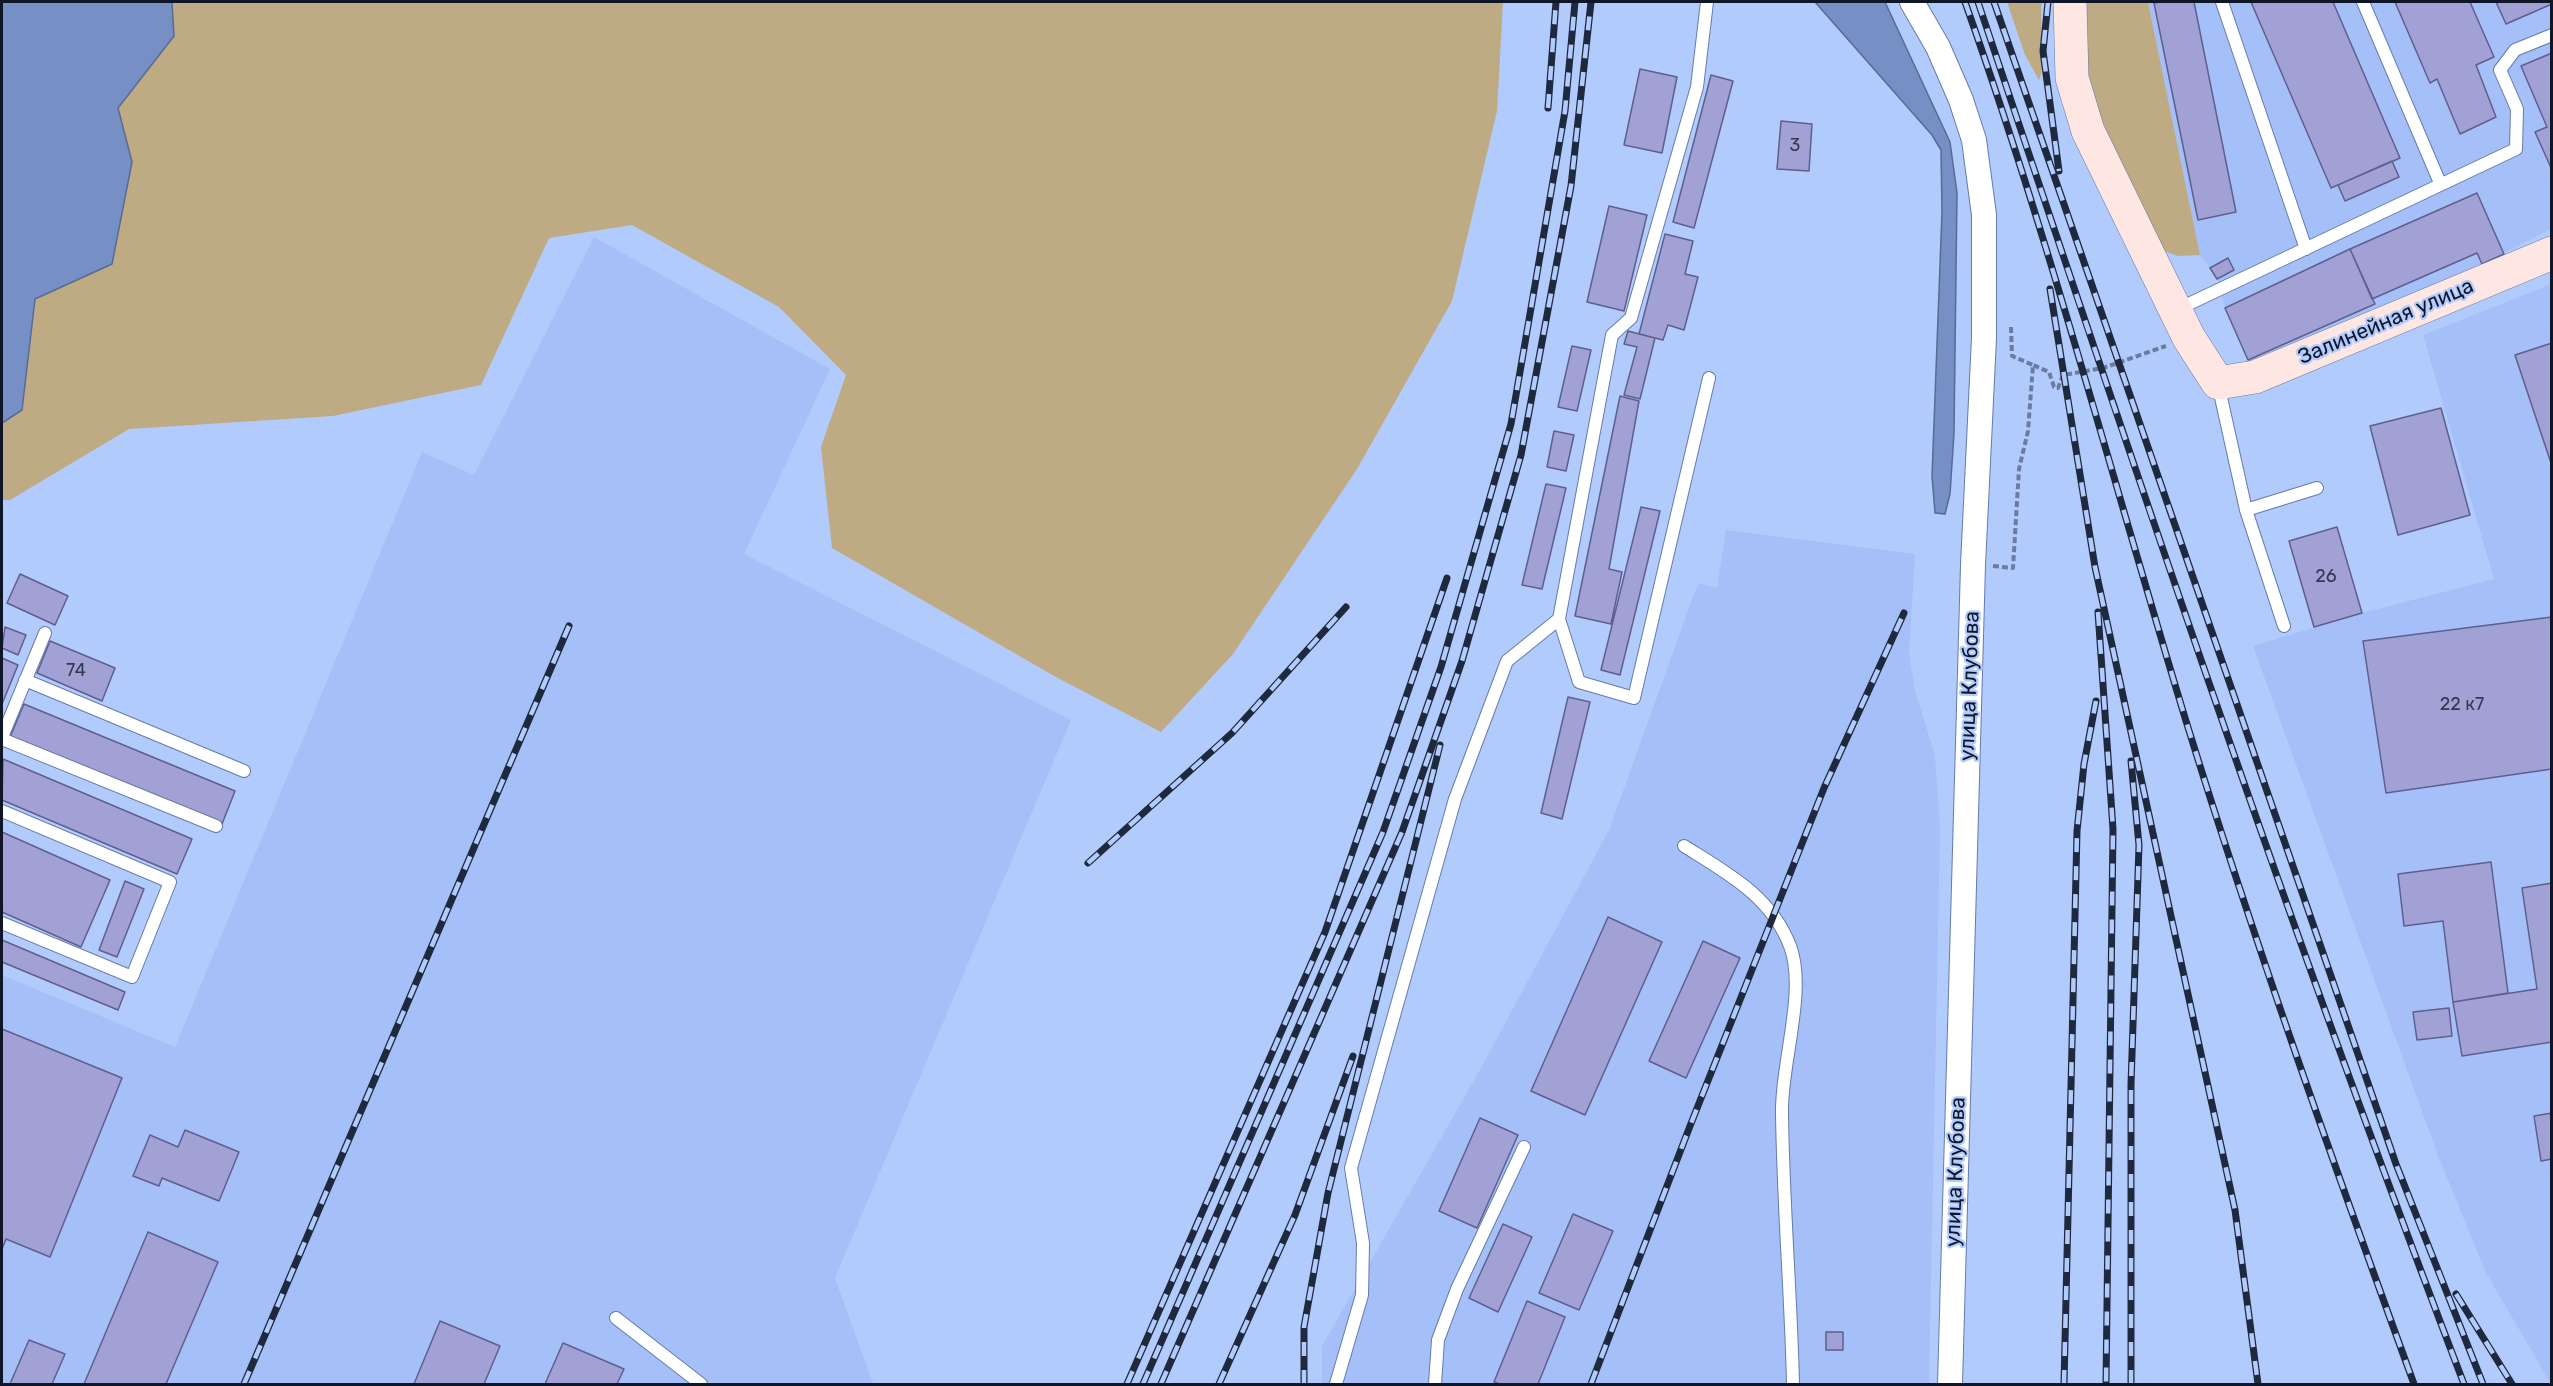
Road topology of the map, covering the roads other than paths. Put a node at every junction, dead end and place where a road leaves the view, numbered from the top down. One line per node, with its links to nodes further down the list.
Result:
1 (1707, 2): 15 (lane)
2 (1912, 2): 31 (street, улица Клубова)
3 (2070, 2): 10 (main road)
4 (2222, 2): 8 (lane)
5 (2363, 2): 7 (lane)
6 (2552, 35): 7 (lane)
7 (2439, 183): 8 (lane)
8 (2306, 249): 10 (lane)
9 (2552, 253): 12 (main road, Залинейная улица)
10 (2182, 325): 12 (main road)
11 (1709, 378): 15 (lane)
12 (2218, 383): 14 (lane)
13 (2317, 488): 14 (lane)
14 (2246, 510): 16 (lane)
15 (1559, 619): 28 (lane)
16 (2283, 626)
17 (45, 633): 18 (lane)
18 (25, 680): 19 (lane); 20 (lane)
19 (2, 738): 22 (lane)
20 (244, 771)
21 (2, 811): 24 (lane)
22 (216, 826)
23 (1684, 846): 30 (lane)
24 (2, 923)
25 (1524, 1147): 29 (lane)
26 (616, 1318): 27 (lane)
27 (701, 1384)
28 (1336, 1384)
29 (1436, 1384)
30 (1793, 1384)
31 (1950, 1384)

